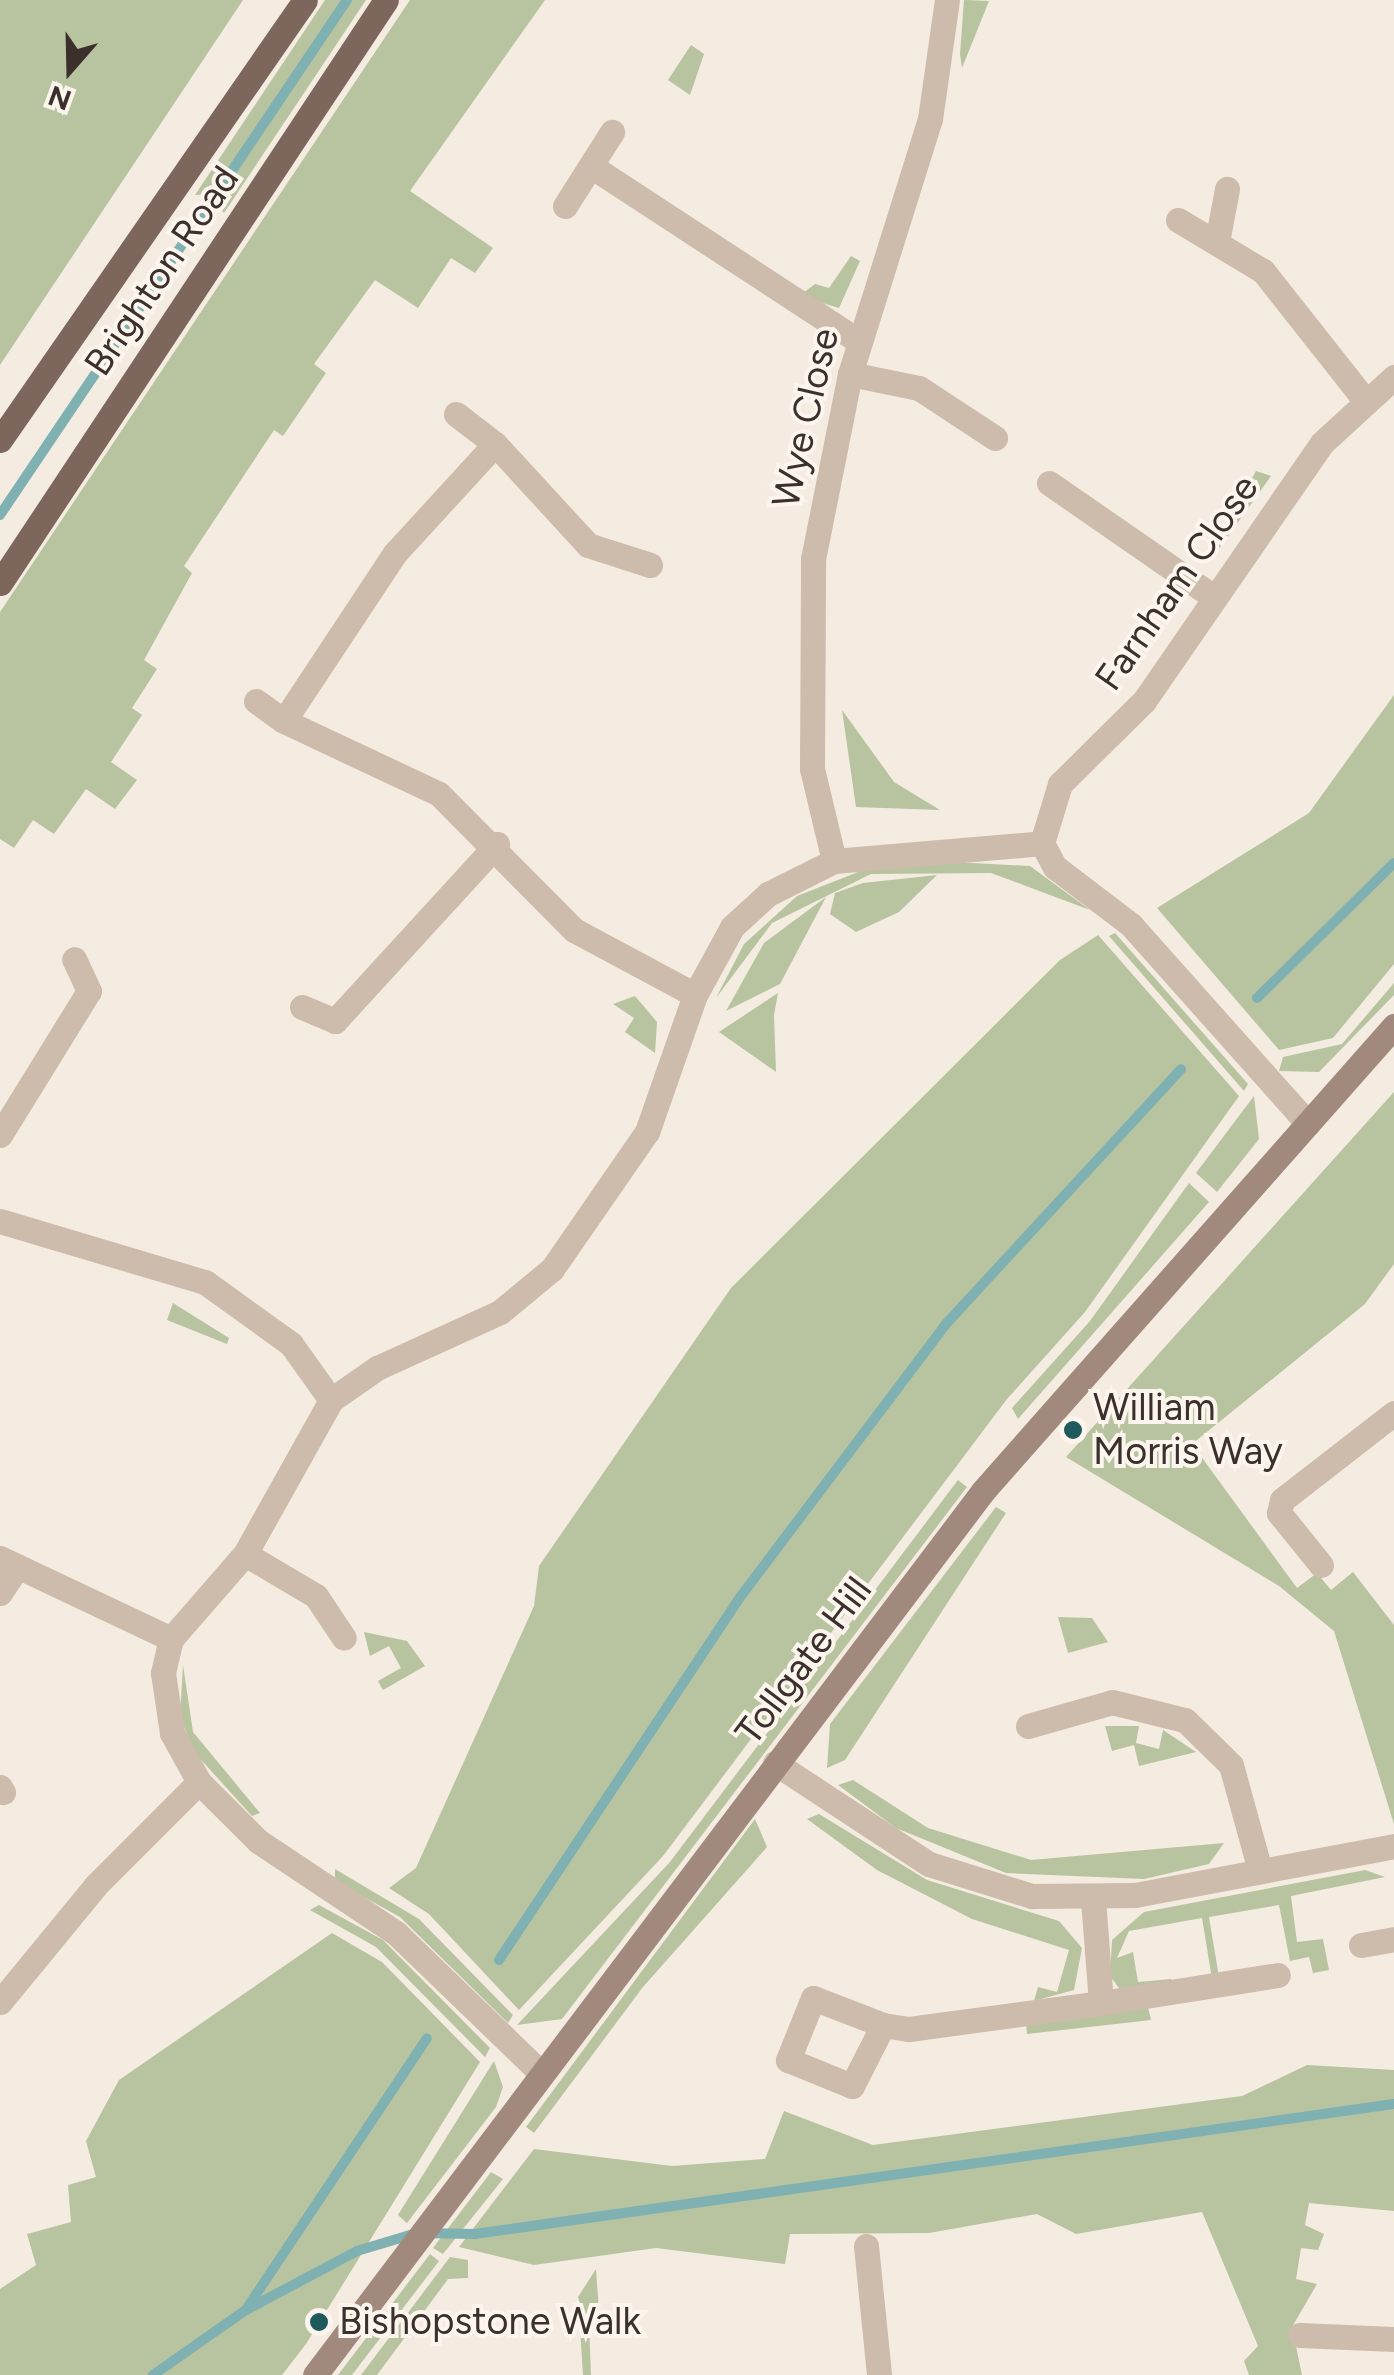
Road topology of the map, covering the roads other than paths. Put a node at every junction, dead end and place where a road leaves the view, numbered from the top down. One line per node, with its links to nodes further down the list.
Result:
1 (305, 0): 16 (main road, Brighton Road)
2 (386, 0): 20 (main road, Brighton Road)
3 (947, 0): 10 (street, Wye Close)
4 (612, 132): 5 (street)
5 (591, 166): 7 (street); 10 (street)
6 (1227, 189): 9 (street)
7 (565, 206)
8 (1178, 220): 9 (street)
9 (1218, 237): 13 (street)
10 (860, 342): 11 (street, Wye Close)
11 (850, 374): 15 (street); 26 (street, Wye Close)
12 (1394, 377): 13 (street, Farnham Close)
13 (1364, 399): 21 (street, Farnham Close)
14 (456, 414): 17 (street)
15 (995, 438)
16 (0, 440)
17 (495, 444): 19 (street); 23 (street)
18 (1049, 482): 21 (street)
19 (650, 566)
20 (0, 583)
21 (1212, 595): 25 (street, Farnham Close)
22 (256, 701): 23 (street)
23 (284, 721): 24 (street)
24 (497, 844): 28 (street); 29 (street)
25 (1042, 844): 26 (street); 31 (street)
26 (834, 861): 28 (street)
27 (74, 960): 32 (street)
28 (695, 996): 34 (street)
29 (302, 1006)
30 (1394, 1026): 31 (street, Tollgate Hill)
31 (1308, 1124): 43 (street, Tollgate Hill)
32 (0, 1134)
33 (0, 1221): 34 (street)
34 (331, 1400): 36 (street)
35 (1394, 1413): 38 (street)
36 (245, 1554): 40 (street); 41 (street)
37 (8, 1563): 39 (street); 41 (street)
38 (1321, 1565)
39 (0, 1593)
40 (344, 1638)
41 (171, 1640): 44 (street)
42 (1028, 1726): 46 (street)
43 (775, 1762): 47 (street); 54 (street, Tollgate Hill)
44 (199, 1782): 51 (street); 54 (street)
45 (1392, 1853): 46 (street)
46 (1260, 1870): 47 (street)
47 (1093, 1899): 52 (street)
48 (1394, 1939): 49 (street)
49 (1361, 1946)
50 (1278, 1976): 52 (street)
51 (0, 2002)
52 (1101, 2004): 53 (street)
53 (883, 2024)
54 (542, 2074): 58 (street, Tollgate Hill)
55 (866, 2246): 59 (street)
56 (1300, 2335): 57 (street)
57 (1394, 2339)
58 (315, 2375)
59 (879, 2375)

